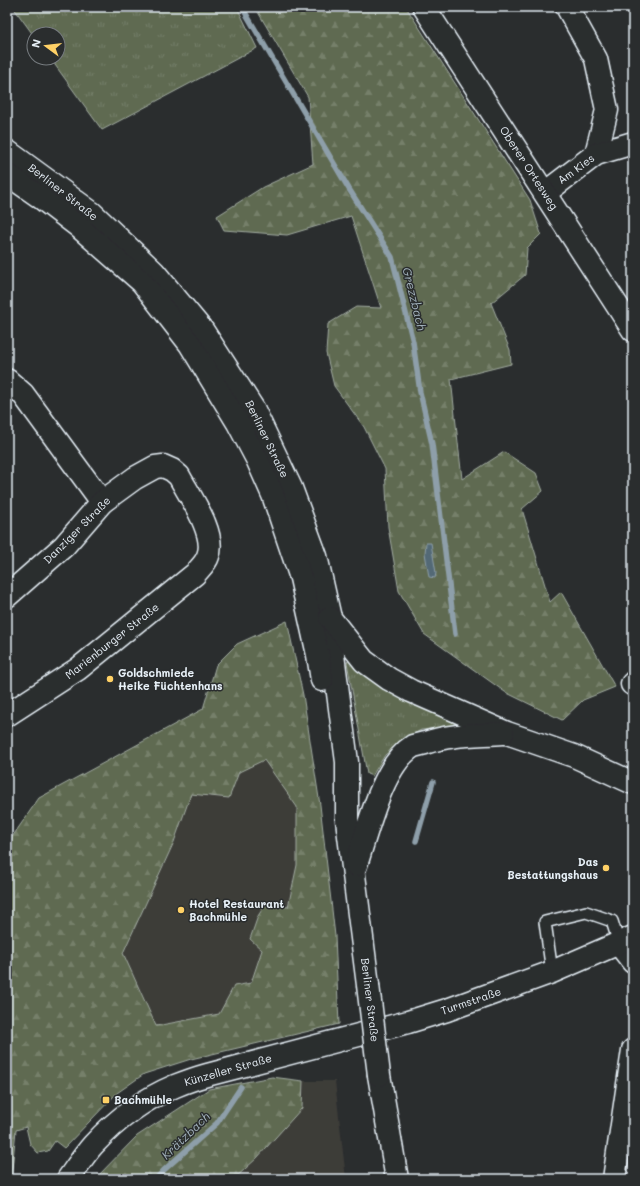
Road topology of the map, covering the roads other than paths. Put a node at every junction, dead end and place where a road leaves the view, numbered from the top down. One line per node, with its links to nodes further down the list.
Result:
1 (424, 7): 7 (main road, Oberer Ortesweg)
2 (567, 7): 5 (main road)
3 (633, 143): 5 (main road, Am Kies)
4 (7, 151): 13 (main road, Berliner Straße)
5 (596, 154): 7 (main road, Am Kies)
6 (7, 174): 17 (main road, Berliner Straße)
7 (545, 193): 8 (main road, Oberer Ortesweg)
8 (633, 330)
9 (7, 380): 10 (main road)
10 (102, 502): 11 (main road, Danziger Straße); 12 (main road, Danziger Straße)
11 (208, 556): 14 (main road, Marienburger Straße)
12 (7, 596)
13 (330, 618): 15 (main road); 17 (main road, Berliner Straße)
14 (7, 715)
15 (507, 733): 16 (main road); 18 (main road)
16 (632, 783)
17 (347, 820): 18 (main road, Berliner Straße)
18 (353, 872): 25 (main road, Berliner Straße, bridge)
19 (629, 939): 20 (main road); 21 (main road, Turmstraße); 21 (lane)
20 (633, 962)
21 (552, 972): 22 (main road, Turmstraße)
22 (304, 1049): 24 (main road, Künzeller Straße)
23 (632, 1058): 26 (main road)
24 (69, 1178)
25 (397, 1179)
26 (614, 1179)

